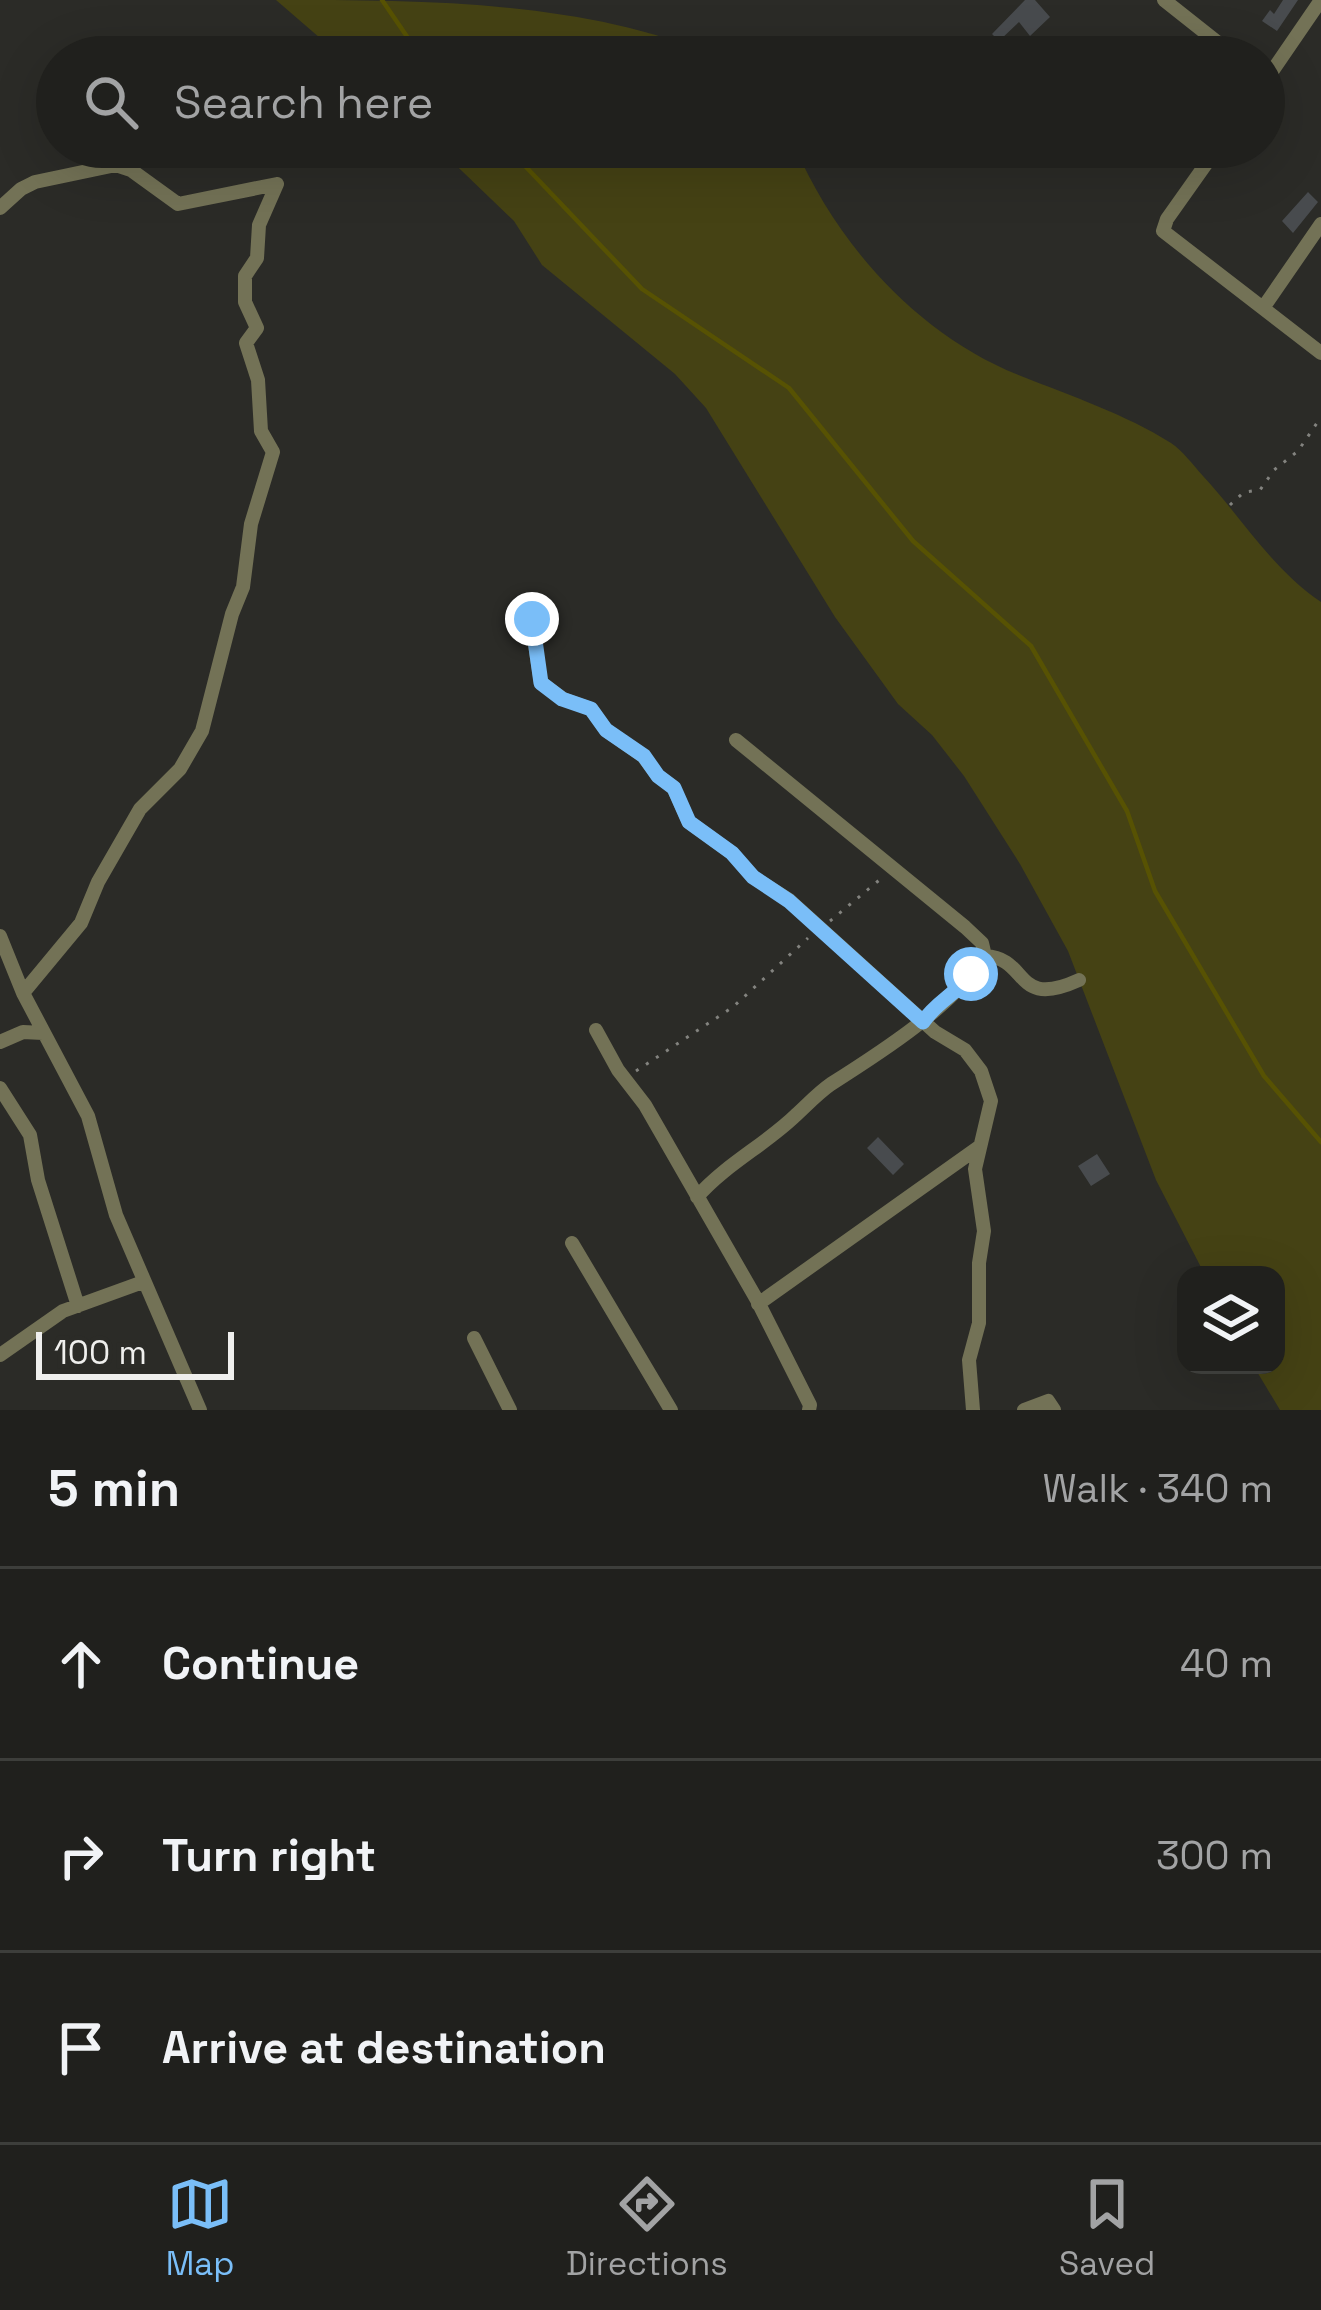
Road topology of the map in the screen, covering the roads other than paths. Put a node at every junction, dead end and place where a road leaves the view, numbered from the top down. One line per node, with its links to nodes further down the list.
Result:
1 (1164, 0): 3 (street)
2 (1321, 0): 4 (street)
3 (1209, 36)
4 (1285, 51)
5 (102, 168): 8 (street)
6 (124, 168): 17 (street)
7 (1203, 168): 10 (street)
8 (0, 208)
9 (1321, 224): 10 (street)
10 (1263, 308): 11 (street)
11 (1321, 353)
12 (528, 602): 18 (street)
13 (736, 740): 15 (street)
14 (0, 936): 17 (street)
15 (986, 956): 16 (street); 18 (street)
16 (1079, 980)
17 (23, 993): 20 (street)
18 (923, 1022): 23 (street); 24 (street)
19 (596, 1030): 24 (street)
20 (44, 1033): 21 (street); 26 (street)
21 (0, 1042)
22 (0, 1088): 28 (street)
23 (980, 1147): 27 (street); 35 (street)
24 (697, 1197): 27 (street)
25 (572, 1243): 34 (street)
26 (142, 1282): 28 (street); 32 (street)
27 (758, 1304): 31 (street)
28 (78, 1306): 30 (street)
29 (474, 1338): 33 (street)
30 (0, 1355)
31 (815, 1408)
32 (200, 1410)
33 (510, 1410)
34 (671, 1410)
35 (973, 1410)
36 (1024, 1410): 37 (street)
37 (1054, 1410)

